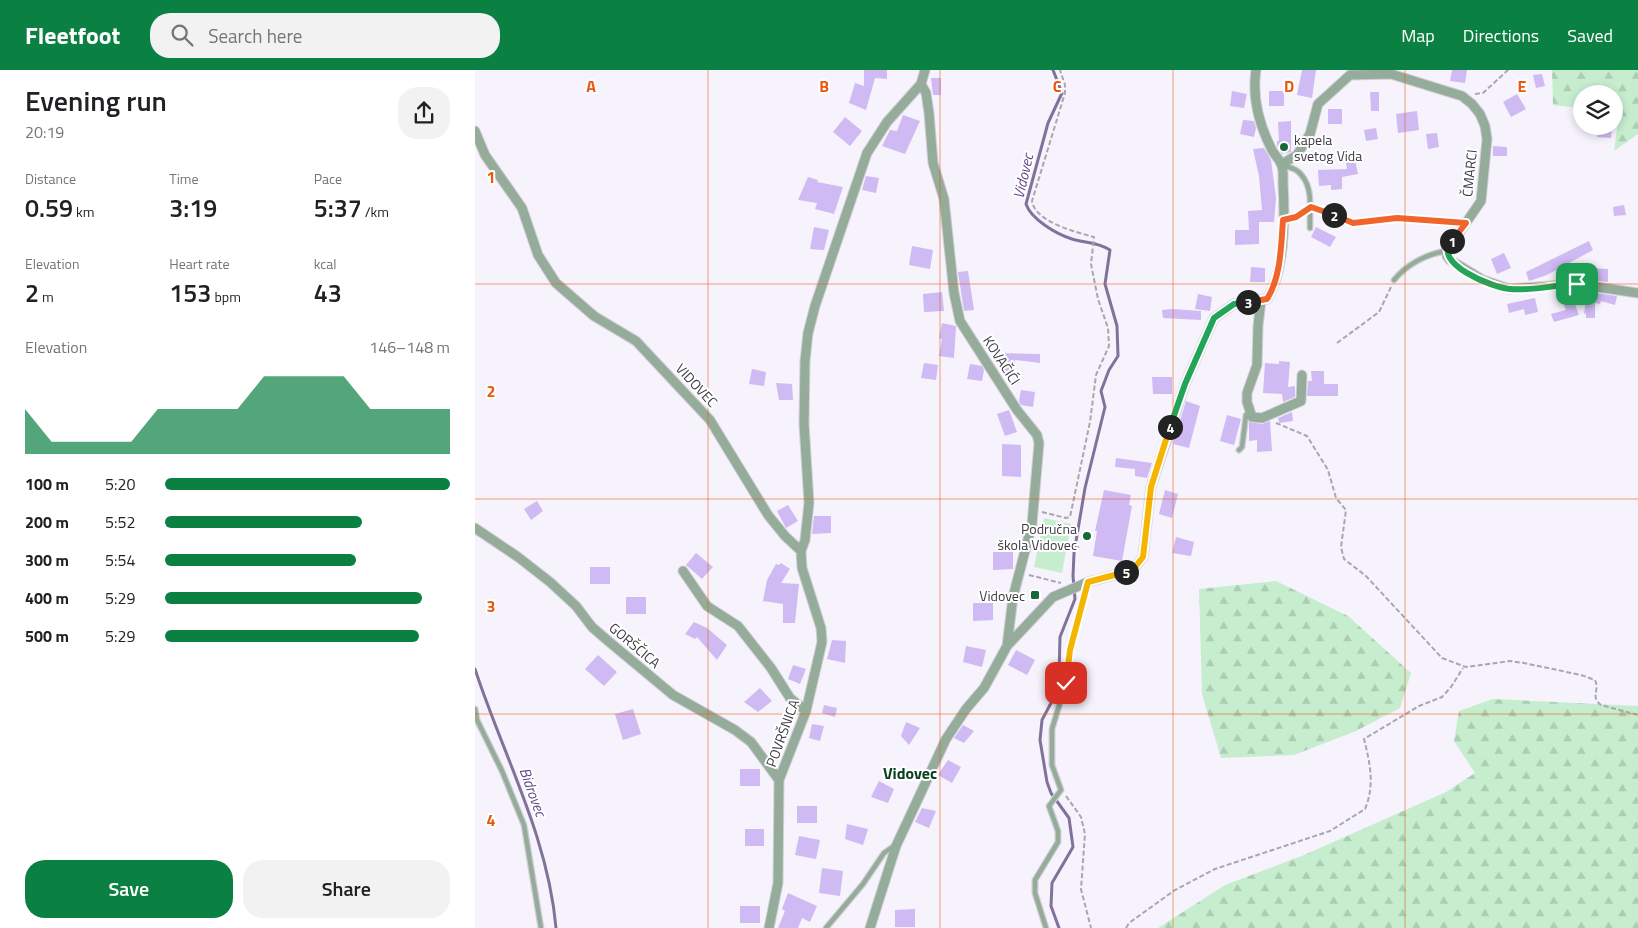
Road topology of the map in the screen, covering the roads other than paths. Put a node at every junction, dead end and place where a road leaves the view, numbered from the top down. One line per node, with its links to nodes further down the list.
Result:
1 (925, 70): 3 (street)
2 (1257, 70): 5 (street)
3 (921, 84): 18 (street); 21 (street, KOVAČIĆI)
4 (475, 131): 18 (street, VIDOVEC)
5 (1282, 165): 6 (lane); 8 (street); 10 (street, ČMARCI)
6 (1311, 207): 7 (lane); 8 (lane); 9 (lane)
7 (1331, 213)
8 (1283, 220): 13 (street)
9 (1311, 228)
10 (1446, 251): 11 (lane); 12 (street)
11 (1394, 280)
12 (1638, 293)
13 (1261, 301): 15 (street); 20 (street)
14 (1302, 375): 15 (street)
15 (1250, 412): 16 (lane)
16 (1239, 450)
17 (475, 528): 24 (street, GORŠČICA)
18 (801, 551): 23 (street, POVRŠNICA)
19 (683, 571): 23 (street)
20 (1088, 582): 21 (street); 30 (lane)
21 (1007, 646): 25 (street)
22 (475, 709): 26 (lane)
23 (806, 711): 24 (street, POVRŠNICA)
24 (779, 780): 27 (street, POVRŠNICA)
25 (896, 846): 28 (lane); 29 (street)
26 (541, 928)
27 (769, 928)
28 (826, 928)
29 (870, 928)
30 (1046, 928)

